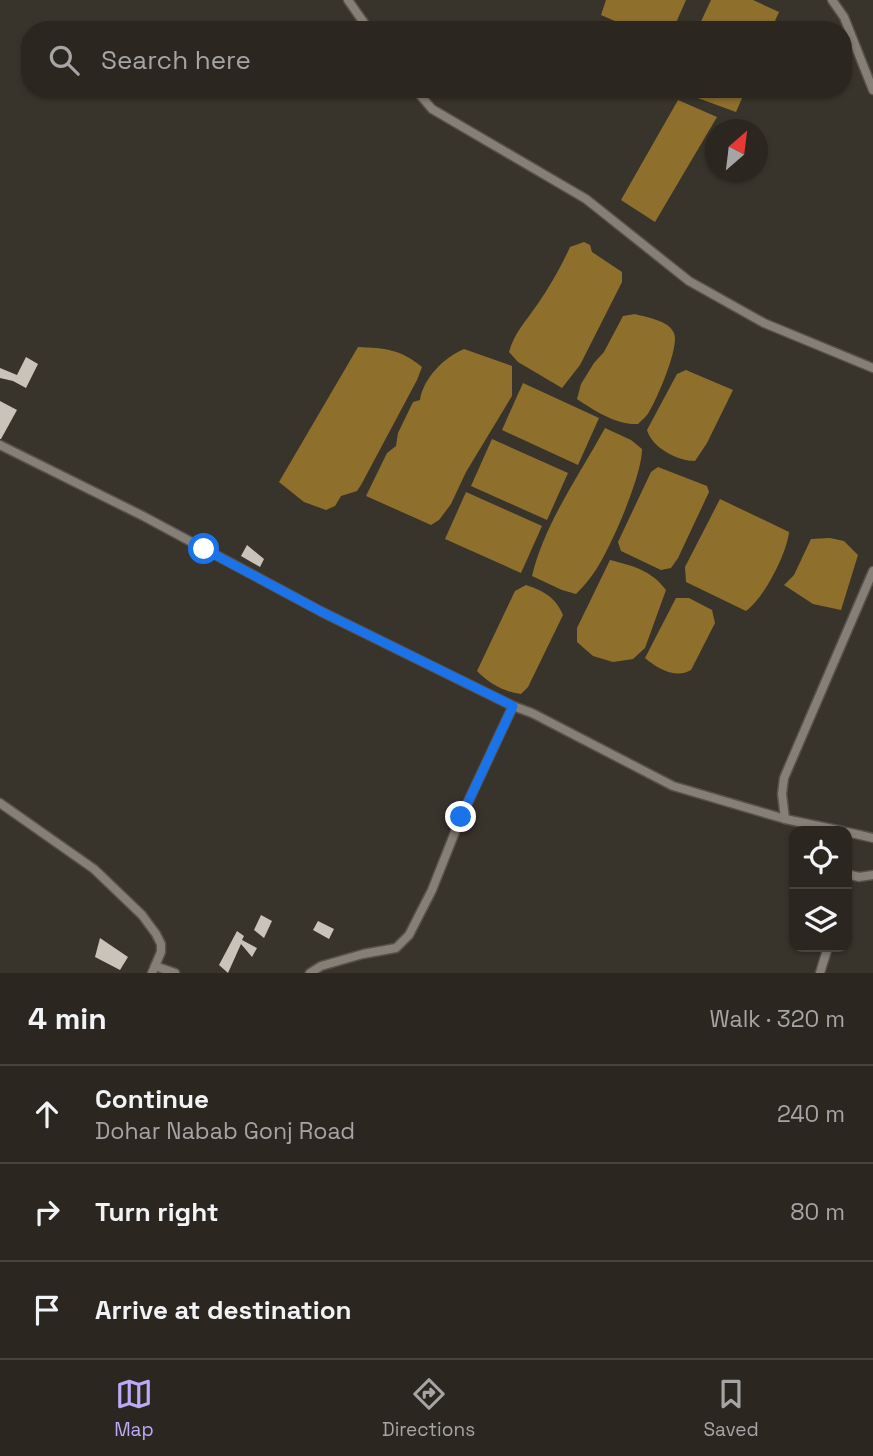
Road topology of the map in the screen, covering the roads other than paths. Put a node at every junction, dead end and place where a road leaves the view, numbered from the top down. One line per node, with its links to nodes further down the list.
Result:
1 (348, 0): 3 (street)
2 (832, 0): 4 (street)
3 (363, 21)
4 (846, 21)
5 (852, 36): 6 (street)
6 (873, 90)
7 (423, 98): 8 (street)
8 (873, 368)
9 (0, 445): 11 (street)
10 (873, 571): 13 (street)
11 (513, 706): 13 (street); 22 (street)
12 (0, 803): 20 (street)
13 (785, 818): 14 (street)
14 (820, 826)
15 (852, 833): 16 (street)
16 (873, 838)
17 (852, 875): 18 (street)
18 (873, 875)
19 (826, 952): 23 (street)
20 (154, 969): 21 (street)
21 (175, 973)
22 (310, 973)
23 (820, 973)

